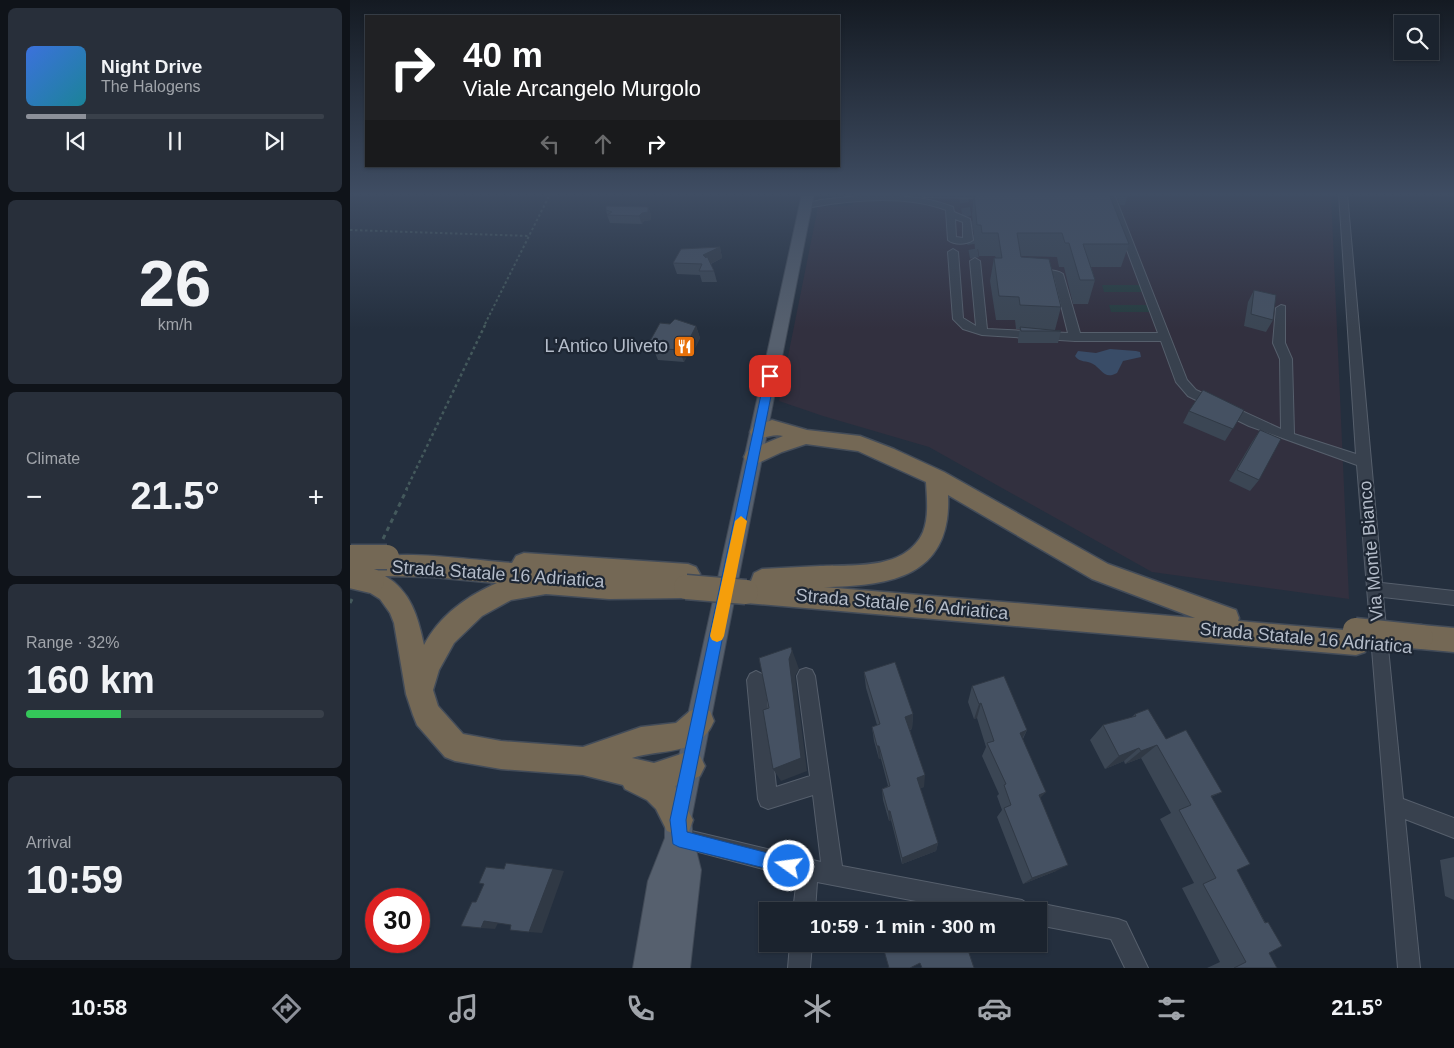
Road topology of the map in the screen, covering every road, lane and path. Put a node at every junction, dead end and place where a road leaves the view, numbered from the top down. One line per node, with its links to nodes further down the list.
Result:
1 (527, 239): 19 (path)
2 (798, 239): 12 (main road)
3 (1126, 239): 11 (street)
4 (1346, 239): 17 (street, Via Monte Bianco)
5 (953, 252): 9 (street)
6 (976, 261): 9 (street)
7 (1038, 274): 10 (street)
8 (1281, 308): 15 (street)
9 (982, 332): 10 (street)
10 (1075, 337): 11 (street)
11 (1165, 337): 15 (street)
12 (763, 411): 13 (main road); 14 (highway)
13 (760, 432): 14 (highway); 16 (main road)
14 (792, 435): 16 (highway); 18 (highway)
15 (1288, 437): 17 (street)
16 (754, 457): 33 (main road)
17 (1363, 462): 22 (street, Via Monte Bianco)
18 (937, 478): 21 (highway); 25 (highway)
19 (364, 565): 20 (highway, Strada Statale 16 Adriatica); 24 (path); 32 (highway)
20 (687, 581): 21 (highway, Strada Statale 16 Adriatica, bridge); 32 (highway)
21 (751, 583): 25 (highway, Strada Statale 16 Adriatica); 26 (highway, Strada Statale 16 Adriatica)
22 (1375, 589): 23 (street); 38 (street, Via Monte Bianco)
23 (1454, 598)
24 (350, 603)
25 (1227, 618): 26 (highway, Strada Statale 16 Adriatica)
26 (1355, 637): 28 (highway, Strada Statale 16 Adriatica)
27 (1454, 640): 28 (highway, Strada Statale 16 Adriatica)
28 (1422, 643): 29 (highway, Strada Statale 16 Adriatica)
29 (1454, 651)
30 (806, 676): 37 (street)
31 (756, 680): 37 (street)
32 (420, 694): 35 (highway)
33 (700, 721): 34 (highway); 36 (main road)
34 (655, 740): 35 (highway); 36 (highway)
35 (583, 761): 36 (highway); 40 (highway)
36 (690, 766): 40 (main road)
37 (820, 783): 42 (street)
38 (1394, 805): 39 (street); 51 (street, Via Monte Bianco)
39 (1454, 828)
40 (679, 829): 41 (street); 47 (main road); 48 (main road)
41 (808, 870): 42 (street); 43 (street)
42 (833, 874): 44 (street)
43 (805, 902)
44 (976, 902)
45 (1047, 916): 50 (street)
46 (800, 952): 49 (street)
47 (648, 968)
48 (675, 968)
49 (799, 968)
50 (1137, 968)
51 (1409, 968)

